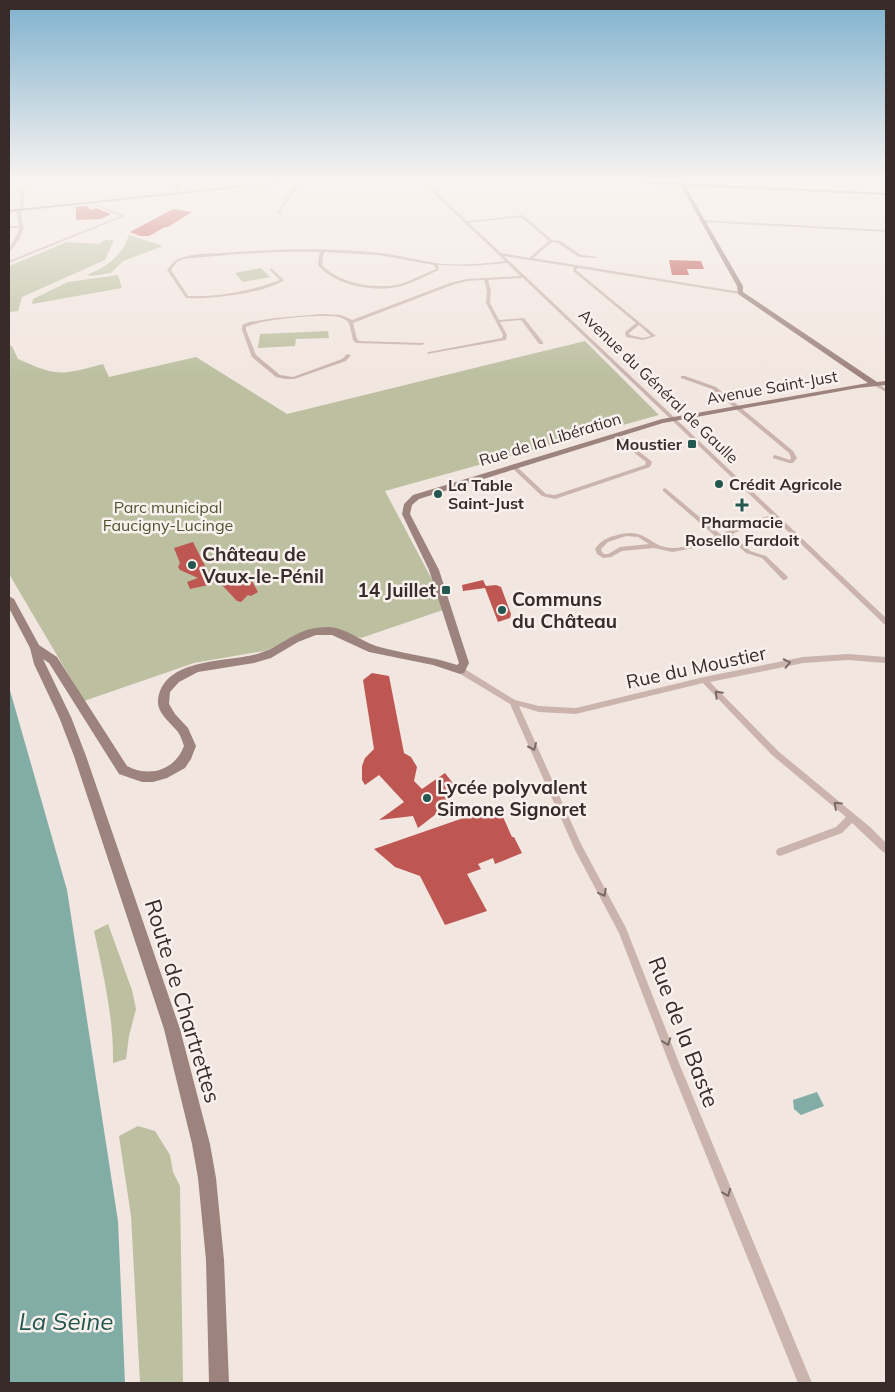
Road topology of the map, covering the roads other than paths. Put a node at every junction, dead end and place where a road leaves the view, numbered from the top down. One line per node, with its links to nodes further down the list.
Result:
1 (49, 246): 10 (street)
2 (491, 246): 7 (street, Avenue du Général de Gaulle)
3 (544, 246): 9 (street)
4 (565, 246): 8 (street)
5 (716, 246): 17 (street)
6 (324, 251): 12 (street); 12 (street); 14 (street)
7 (499, 254): 9 (street); 11 (street, Avenue du Général de Gaulle)
8 (596, 257)
9 (531, 258): 13 (street)
10 (9, 262)
11 (508, 262): 12 (street); 15 (street, Avenue du Général de Gaulle)
12 (435, 264)
13 (577, 266): 17 (street); 20 (street)
14 (271, 269)
15 (522, 277): 16 (street); 30 (street, Avenue du Général de Gaulle)
16 (486, 279): 18 (street); 19 (street)
17 (740, 293): 27 (street)
18 (498, 321): 21 (street); 23 (street)
19 (351, 322): 22 (street); 24 (street)
20 (639, 323): 20 (street)
21 (541, 343)
22 (422, 344)
23 (429, 353)
24 (349, 355)
25 (683, 377): 29 (street)
26 (886, 383): 27 (street, Avenue Saint-Just)
27 (875, 384): 28 (street); 29 (street, Avenue Saint-Just)
28 (886, 391)
29 (737, 407): 30 (street, Avenue Saint-Just); 32 (street)
30 (673, 419): 31 (street, Rue de la Libération); 35 (street, Avenue du Général de Gaulle)
31 (616, 436): 33 (street, Rue de la Libération); 33 (street)
32 (775, 457)
33 (514, 467): 44 (street, Rue de la Libération)
34 (665, 490): 37 (street)
35 (776, 516): 36 (street); 41 (street, Avenue du Général de Gaulle)
36 (728, 533): 37 (street); 39 (street)
37 (718, 536): 38 (street)
38 (653, 546): 38 (street)
39 (785, 578)
40 (9, 599): 42 (street, Route de Chartrettes)
41 (886, 622)
42 (35, 648): 44 (street); 50 (street, Route de Chartrettes)
43 (886, 660): 45 (street, Rue du Moustier, one-way to 43)
44 (460, 670): 46 (street, Rue du Moustier)
45 (704, 680): 46 (street, Rue du Moustier); 47 (street, one-way to 45)
46 (513, 702): 51 (street, Rue de la Baste, one-way to 51)
47 (851, 818): 48 (street); 49 (street)
48 (886, 849)
49 (780, 852)
50 (219, 1383)
51 (805, 1383)

